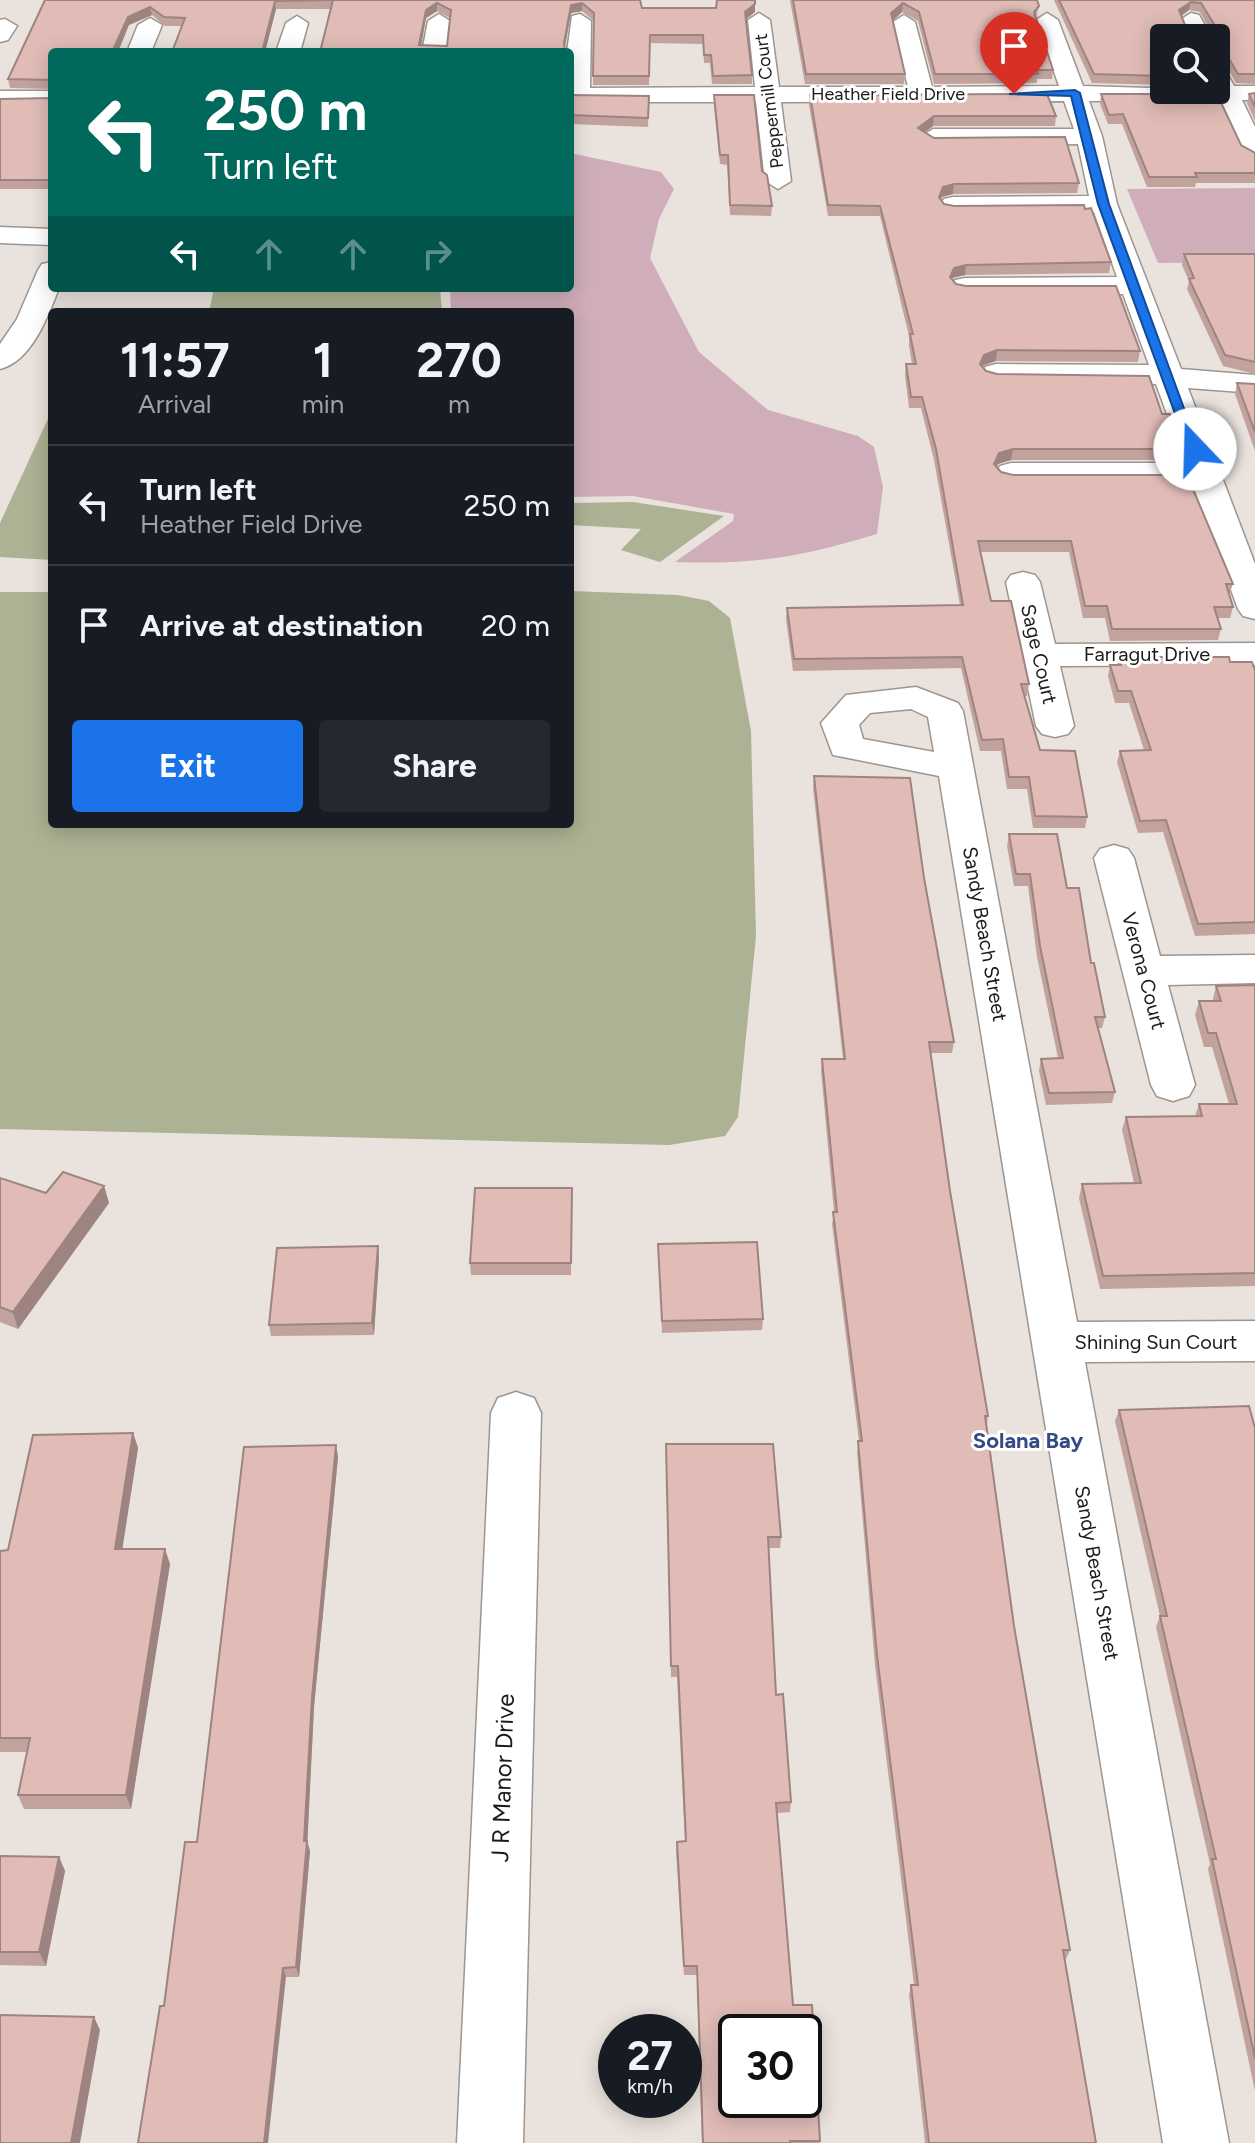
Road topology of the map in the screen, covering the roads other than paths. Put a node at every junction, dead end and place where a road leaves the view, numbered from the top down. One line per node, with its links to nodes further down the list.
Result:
1 (759, 20): 15 (street, Peppermill Court)
2 (1047, 20): 13 (street)
3 (439, 21): 10 (street)
4 (580, 21): 17 (street)
5 (904, 22): 16 (street)
6 (297, 23): 9 (street)
7 (150, 25): 8 (street)
8 (141, 48)
9 (289, 48)
10 (435, 48)
11 (1230, 86): 14 (street, Heather Field Drive)
12 (1150, 88): 13 (street, Heather Field Drive)
13 (1075, 93): 16 (street, Heather Field Drive); 21 (street)
14 (1255, 93)
15 (769, 94): 16 (street, Heather Field Drive); 17 (street, Heather Field Drive); 24 (street, Peppermill Court)
16 (922, 94)
17 (574, 95)
18 (0, 98): 19 (street)
19 (48, 98)
20 (1230, 102): 23 (street)
21 (1089, 136): 22 (street); 25 (street)
22 (933, 137)
23 (1255, 153)
24 (778, 181)
25 (1104, 204): 26 (street); 30 (street)
26 (953, 205)
27 (0, 235): 28 (street)
28 (48, 237)
29 (48, 280): 32 (street)
30 (1134, 285): 31 (street); 34 (street)
31 (965, 286)
32 (0, 360)
33 (996, 373): 34 (street)
34 (1167, 377): 35 (street); 37 (street)
35 (1255, 384)
36 (1011, 473): 37 (street)
37 (1204, 473): 39 (street)
38 (1023, 582): 41 (street, Sage Court)
39 (1251, 589)
40 (1255, 654): 41 (street, Farragut Drive)
41 (1040, 655): 42 (street, Sage Court)
42 (1055, 726)
43 (956, 766): 49 (street, Sandy Beach Street)
44 (1114, 858): 46 (street, Verona Court)
45 (1255, 969): 46 (street)
46 (1145, 971): 47 (street, Verona Court)
47 (1173, 1085)
48 (1255, 1341): 49 (street, Shining Sun Court)
49 (1056, 1342): 52 (street, Sandy Beach Street)
50 (516, 1413): 51 (street, J R Manor Drive)
51 (490, 2143)
52 (1196, 2143)

